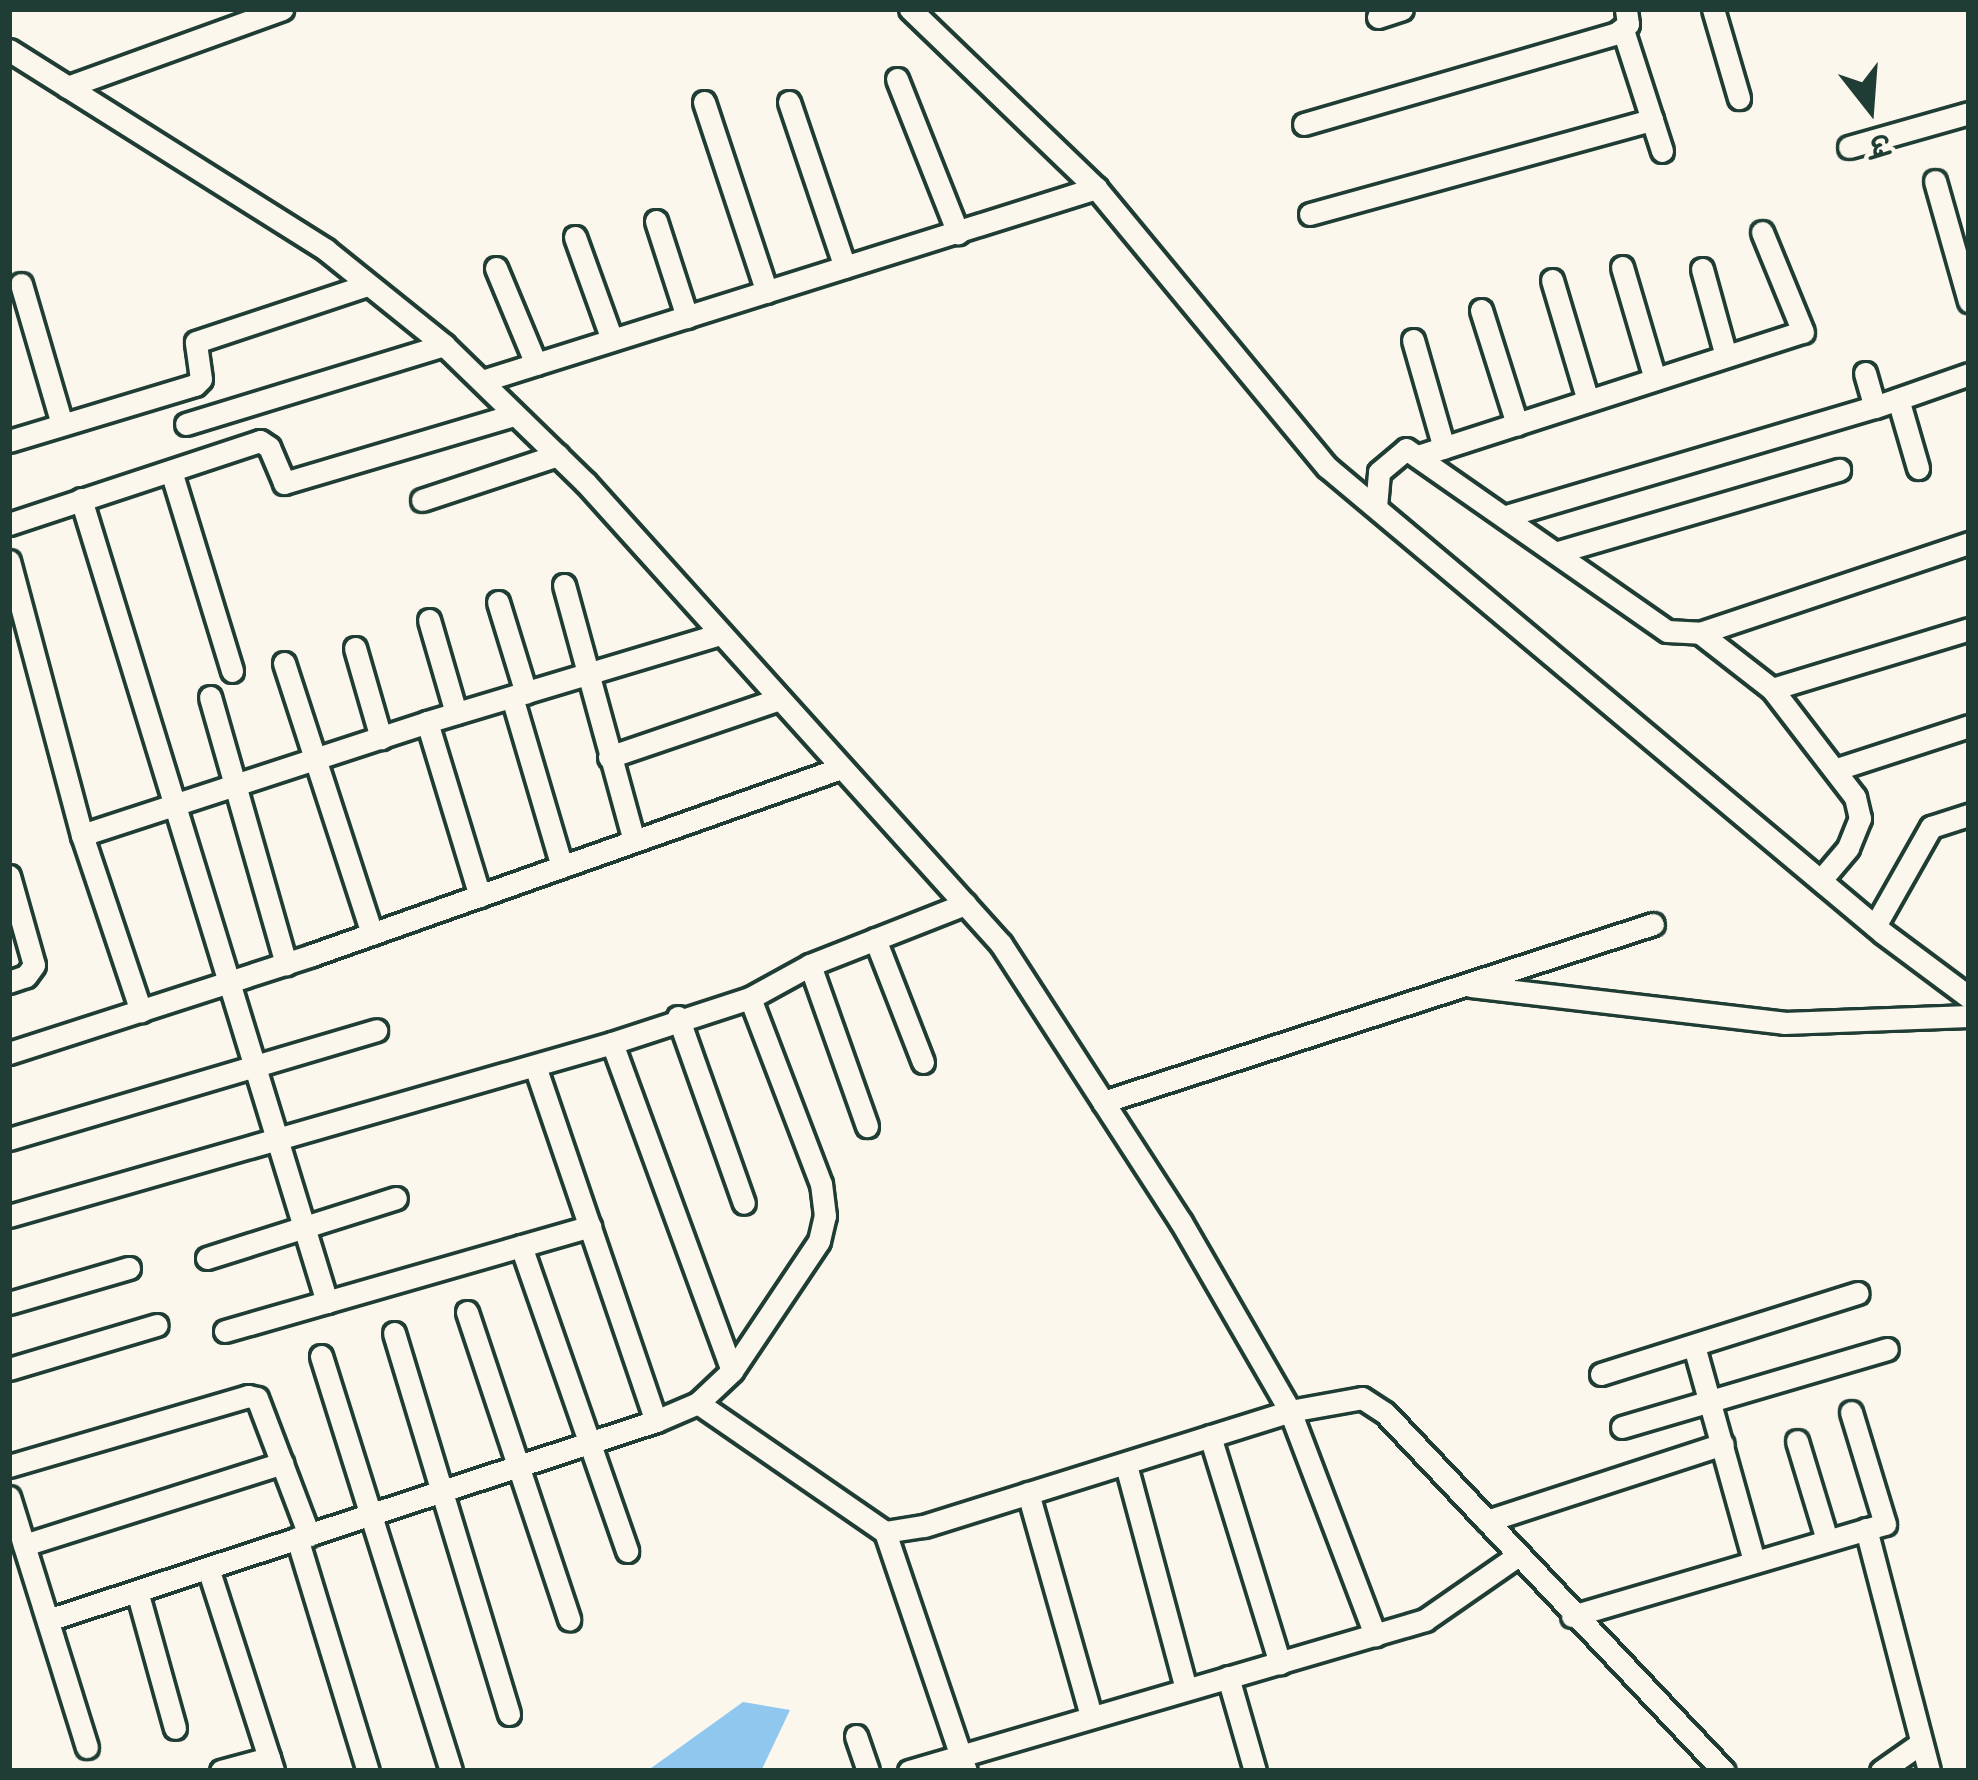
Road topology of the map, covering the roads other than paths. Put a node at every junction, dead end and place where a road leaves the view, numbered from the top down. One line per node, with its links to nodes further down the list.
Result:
1 (282, 9): 9 (street)
2 (910, 9): 19 (street)
3 (1402, 9): 5 (street)
4 (1713, 9): 10 (street)
5 (1378, 17)
6 (1625, 20): 14 (street); 15 (street)
7 (9, 50): 9 (street)
8 (897, 79): 22 (street)
9 (67, 86): 31 (street)
10 (1739, 98)
11 (704, 102): 32 (street)
12 (789, 102): 27 (street)
13 (1969, 113): 16 (street)
14 (1652, 120): 17 (street); 20 (street)
15 (1304, 124)
16 (1849, 147)
17 (1662, 151)
18 (1935, 181): 33 (street)
19 (1096, 188): 22 (street); 61 (street)
20 (1310, 214)
21 (656, 220): 35 (street)
22 (958, 232): 27 (street)
23 (1762, 232): 39 (street)
24 (575, 237): 36 (street)
25 (1622, 267): 43 (street)
26 (496, 268): 40 (street)
27 (845, 268): 32 (street)
28 (1702, 269): 39 (street)
29 (1552, 280): 46 (street)
30 (21, 284): 49 (street)
31 (367, 285): 38 (street); 49 (street)
32 (767, 292): 35 (street)
33 (1969, 301)
34 (1481, 310): 51 (street)
35 (687, 317): 36 (street)
36 (612, 340): 40 (street)
37 (1413, 340): 53 (street)
38 (444, 345): 44 (street); 50 (street)
39 (1726, 356): 43 (street)
40 (536, 364): 44 (street)
41 (1865, 374): 47 (street)
42 (1969, 374): 45 (street)
43 (1655, 379): 46 (street)
44 (482, 381): 48 (street)
45 (1898, 399): 47 (street); 56 (street)
46 (1588, 401): 51 (street)
47 (1875, 407): 62 (street)
48 (513, 415): 54 (street); 58 (street)
49 (62, 424): 52 (street)
50 (186, 424)
51 (1517, 424): 53 (street)
52 (9, 441)
53 (1444, 448): 55 (street)
54 (558, 455): 60 (street); 72 (street)
55 (1418, 456): 61 (street); 62 (street)
56 (1918, 468)
57 (1839, 470): 65 (street)
58 (171, 471): 59 (street); 75 (street)
59 (81, 499): 63 (street); 90 (street)
60 (422, 500)
61 (1376, 507): 96 (street)
62 (1506, 516): 65 (street)
63 (9, 524)
64 (1969, 543): 71 (street)
65 (1558, 552): 71 (street)
66 (9, 561): 92 (street)
67 (564, 586): 76 (street)
68 (498, 602): 78 (street)
69 (428, 620): 81 (street)
70 (1969, 628): 77 (street)
71 (1700, 633): 77 (street)
72 (721, 634): 76 (street); 80 (street)
73 (355, 648): 84 (street)
74 (284, 663): 86 (street)
75 (232, 671)
76 (590, 673): 78 (street); 85 (street)
77 (1772, 689): 88 (street)
78 (519, 695): 81 (street); 94 (street)
79 (210, 697): 89 (street)
80 (779, 699): 85 (street); 87 (street)
81 (456, 713): 82 (street)
82 (427, 722): 84 (street); 97 (street)
83 (1969, 726): 88 (street)
84 (382, 738): 86 (street)
85 (609, 757): 93 (street)
86 (317, 761): 89 (street); 101 (street)
87 (841, 768): 93 (street); 98 (street)
88 (1838, 769): 96 (street)
89 (236, 785): 90 (street); 103 (street)
90 (172, 806): 92 (street); 106 (street)
91 (1969, 815): 100 (street)
92 (82, 835): 110 (street)
93 (634, 841): 94 (street)
94 (562, 867): 97 (street)
95 (9, 876): 105 (street)
96 (1821, 880): 100 (street)
97 (480, 896): 101 (street)
98 (965, 904): 102 (street); 118 (street)
99 (1653, 924): 107 (street)
100 (1875, 926): 109 (street)
101 (372, 934): 103 (street)
102 (875, 940): 104 (street); 115 (street)
103 (286, 964): 106 (street)
104 (810, 965): 108 (street); 119 (street)
105 (9, 982)
106 (227, 982): 110 (street); 117 (street)
107 (1465, 985): 109 (street); 118 (street)
108 (750, 998): 111 (street); 141 (street)
109 (1968, 999)
110 (141, 1010): 114 (street)
111 (678, 1017): 113 (street); 123 (street)
112 (376, 1030): 117 (street)
113 (612, 1043): 116 (street); 141 (street)
114 (9, 1052)
115 (923, 1063)
116 (535, 1066): 120 (street); 125 (street)
117 (256, 1068): 120 (street); 121 (street)
118 (1103, 1102): 145 (street)
119 (867, 1126)
120 (279, 1138): 124 (street); 126 (street)
121 (9, 1139)
122 (396, 1198): 126 (street)
123 (744, 1203)
124 (9, 1216)
125 (590, 1226): 127 (street); 147 (street)
126 (305, 1228): 128 (street); 131 (street)
127 (521, 1246): 131 (street); 151 (street)
128 (207, 1258)
129 (129, 1268): 132 (street)
130 (1858, 1293): 137 (street)
131 (327, 1302): 135 (street)
132 (9, 1303)
133 (466, 1312): 156 (street)
134 (157, 1325): 140 (street)
135 (225, 1330)
136 (394, 1334): 157 (street)
137 (1694, 1346): 142 (street); 143 (street)
138 (1887, 1349): 143 (street)
139 (321, 1356): 160 (street)
140 (9, 1369)
141 (732, 1371): 144 (street)
142 (1601, 1374)
143 (1711, 1402): 148 (street); 152 (street)
144 (698, 1403): 147 (street); 163 (street)
145 (1290, 1411): 149 (street); 161 (street); 175 (street)
146 (1851, 1412): 162 (street)
147 (656, 1421): 151 (street)
148 (1622, 1426)
149 (1210, 1436): 154 (street); 176 (street)
150 (1797, 1442): 165 (street)
151 (590, 1443): 156 (street); 167 (street)
152 (1723, 1444): 161 (street); 169 (street)
153 (282, 1463): 155 (street); 164 (street); 166 (street)
154 (1126, 1465): 158 (street); 178 (street)
155 (9, 1466)
156 (518, 1466): 157 (street); 173 (street)
157 (442, 1491): 160 (street); 179 (street)
158 (1028, 1493): 163 (street); 180 (street)
159 (9, 1497): 166 (street)
160 (371, 1514): 164 (street); 189 (street)
161 (1487, 1521): 168 (street)
162 (1866, 1529): 165 (street); 183 (street)
163 (885, 1532): 185 (street)
164 (303, 1537): 170 (street); 188 (street)
165 (1827, 1540): 169 (street)
166 (24, 1544): 174 (street)
167 (627, 1551)
168 (1517, 1556): 172 (street); 175 (street)
169 (1754, 1561): 172 (street)
170 (208, 1568): 171 (street); 186 (street)
171 (136, 1591): 174 (street); 181 (street)
172 (1572, 1616): 193 (street)
173 (568, 1619)
174 (47, 1620): 184 (street)
175 (1376, 1635): 176 (street)
176 (1280, 1663): 177 (street)
177 (1228, 1677): 178 (street); 192 (street)
178 (1186, 1689): 180 (street)
179 (508, 1714)
180 (1091, 1716): 185 (street)
181 (175, 1728)
182 (856, 1736): 190 (street)
183 (1921, 1743): 194 (street); 195 (street)
184 (87, 1747)
185 (963, 1763): 191 (street)
186 (271, 1764): 187 (street)
187 (221, 1771)
188 (368, 1771)
189 (451, 1771)
190 (868, 1771)
191 (909, 1771)
192 (1255, 1771)
193 (1724, 1771)
194 (1881, 1771)
195 (1929, 1771)

